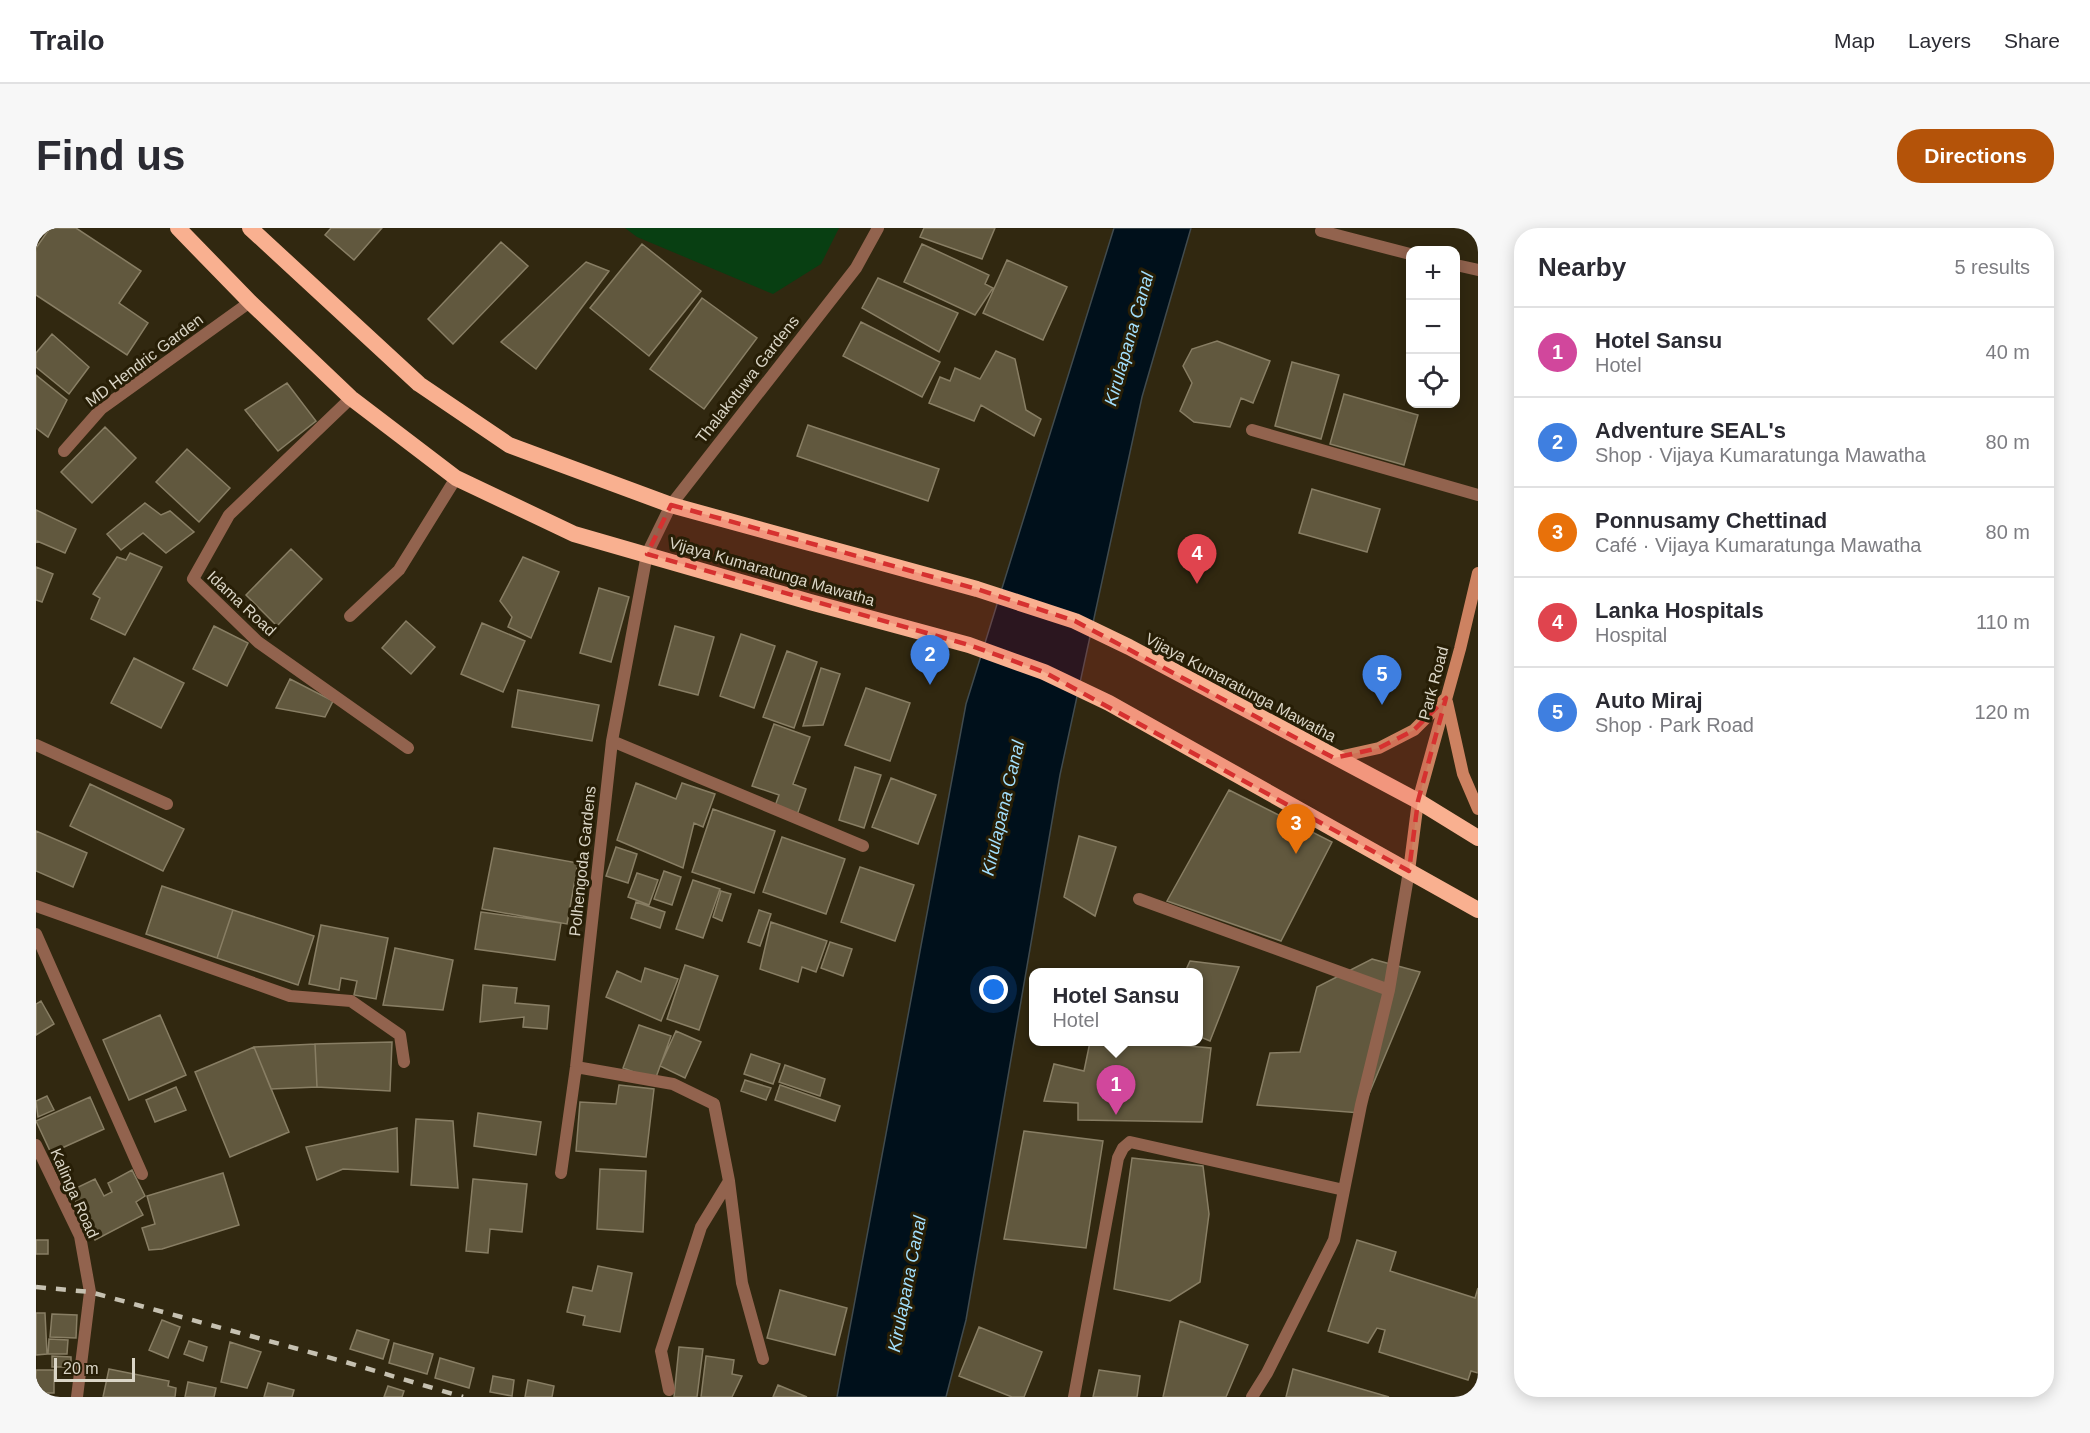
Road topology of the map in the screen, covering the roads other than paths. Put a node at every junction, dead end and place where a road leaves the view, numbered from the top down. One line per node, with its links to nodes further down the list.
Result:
1 (178, 228): 8 (highway, Vijaya Kumaratunga Mawatha)
2 (250, 228): 14 (highway, Vijaya Kumaratunga Mawatha)
3 (878, 228): 14 (street, Thalakotuwa Gardens)
4 (1321, 231): 5 (street)
5 (1406, 253)
6 (1460, 266): 7 (street)
7 (1478, 270)
8 (250, 302): 9 (highway, Vijaya Kumaratunga Mawatha); 11 (street, MD Hendric Garden)
9 (351, 398): 12 (highway, Vijaya Kumaratunga Mawatha); 21 (street, Idama Road)
10 (1251, 430): 13 (street)
11 (64, 451)
12 (456, 478): 15 (highway, Vijaya Kumaratunga Mawatha); 17 (street)
13 (1478, 495)
14 (671, 505): 15 (street, Thalakotuwa Gardens); 22 (highway, Vijaya Kumaratunga Mawatha)
15 (647, 554): 19 (street, Polhengoda Gardens); 28 (highway, Vijaya Kumaratunga Mawatha)
16 (1478, 573): 18 (main road, Park Road)
17 (350, 616)
18 (1446, 698): 22 (main road); 23 (main road, Park Road); 25 (main road)
19 (612, 741): 27 (street); 35 (street, Polhengoda Gardens)
20 (36, 745): 24 (street)
21 (408, 748)
22 (1334, 758): 23 (highway, Vijaya Kumaratunga Mawatha)
23 (1418, 801): 26 (highway, Vijaya Kumaratunga Mawatha); 28 (main road, Park Road)
24 (166, 804)
25 (1478, 809)
26 (1478, 838)
27 (863, 846)
28 (1409, 871): 31 (highway, Vijaya Kumaratunga Mawatha); 33 (street)
29 (1138, 899): 33 (street)
30 (36, 906): 34 (street)
31 (1478, 910)
32 (36, 934): 38 (street)
33 (1389, 990): 40 (street)
34 (404, 1062)
35 (576, 1067): 37 (street, Polhengoda Gardens); 39 (street)
36 (36, 1145): 43 (street, Kalinga Road)
37 (561, 1173)
38 (142, 1174)
39 (729, 1180): 41 (street); 42 (street)
40 (1344, 1190): 44 (street); 45 (street)
41 (763, 1359)
42 (669, 1390)
43 (77, 1397)
44 (1074, 1397)
45 (1252, 1397)

